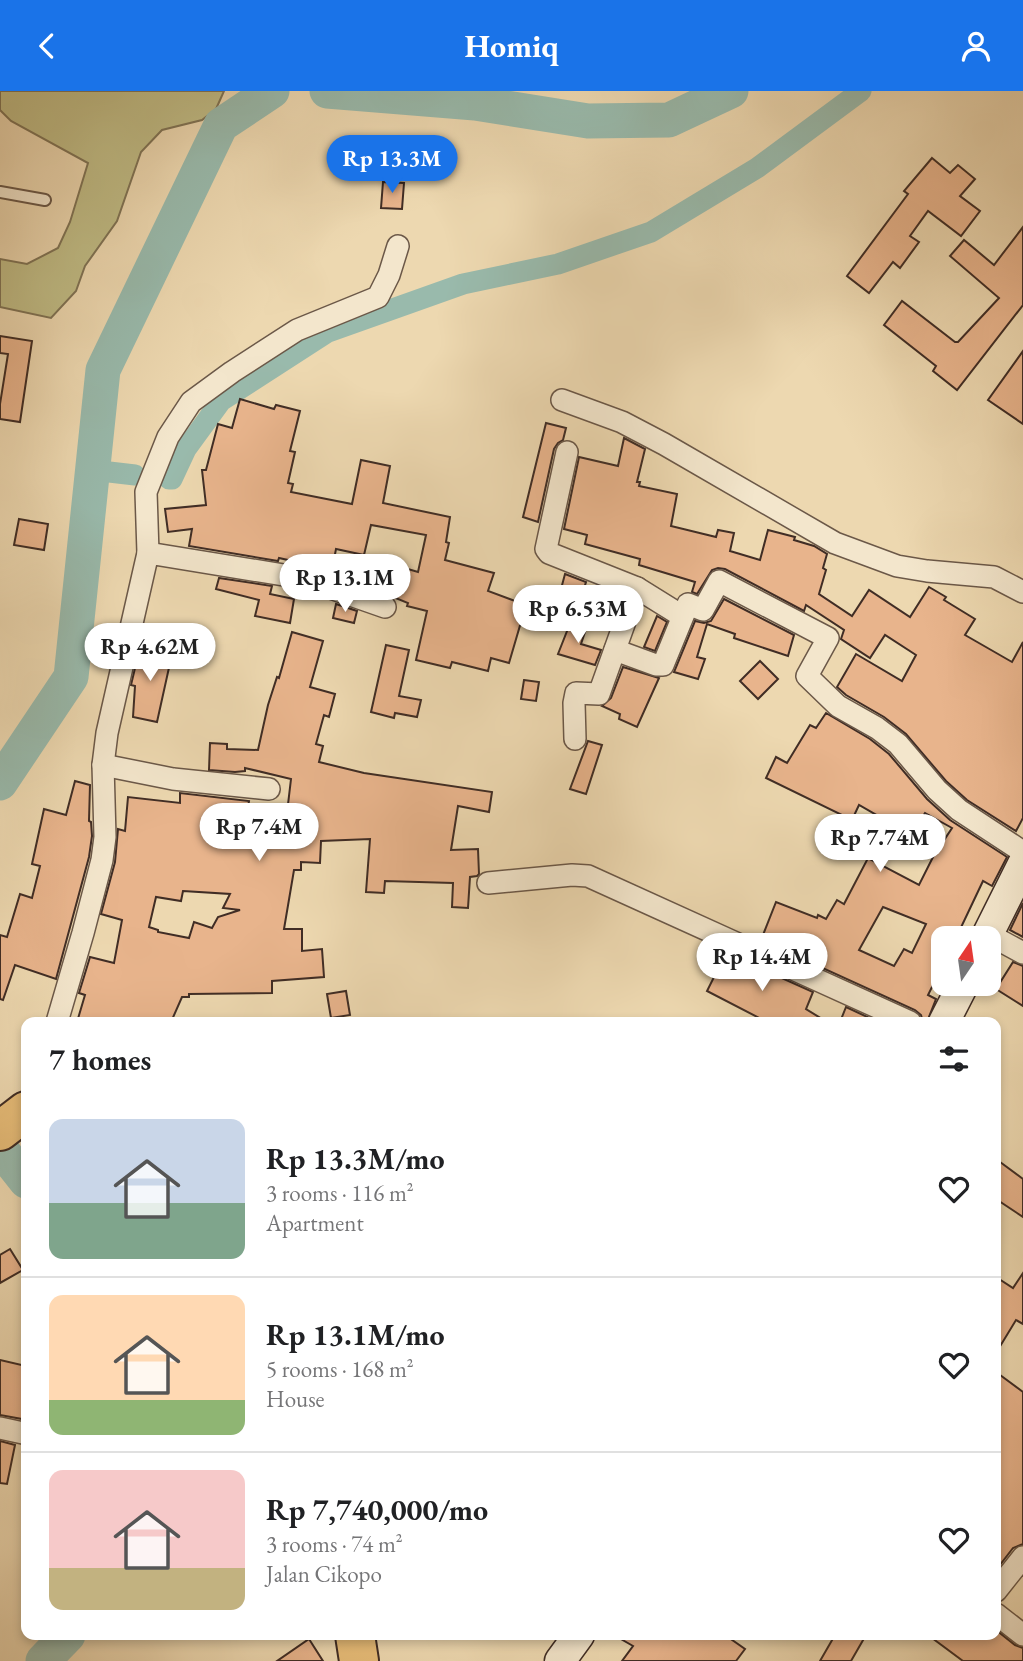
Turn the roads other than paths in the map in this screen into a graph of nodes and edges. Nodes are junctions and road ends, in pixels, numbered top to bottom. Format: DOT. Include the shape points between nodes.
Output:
graph roads {
  1 [pos="0,192"];
  2 [pos="45,200"];
  3 [pos="398,246"];
  4 [pos="562,400"];
  5 [pos="567,452"];
  6 [pos="148,553"];
  7 [pos="637,588"];
  8 [pos="1023,592"];
  9 [pos="385,607"];
  10 [pos="682,616"];
  11 [pos="615,650"];
  12 [pos="575,739"];
  13 [pos="103,765"];
  14 [pos="269,789"];
  15 [pos="1023,852"];
  16 [pos="1023,863"];
  17 [pos="488,883"];
  18 [pos="992,926"];
  19 [pos="1001,943"];
  20 [pos="1023,953"];
  21 [pos="957,996"];
  22 [pos="58,1017"];
  23 [pos="899,1017"];
  24 [pos="947,1017"];
  25 [pos="21,1115"];
  26 [pos="0,1132"];
  27 [pos="0,1428"];
  28 [pos="21,1433"];
  29 [pos="1023,1557"];
  30 [pos="1001,1585"];
  31 [pos="1001,1618"];
  32 [pos="1023,1635"];
  33 [pos="356,1640"];
  34 [pos="575,1640"];
  35 [pos="359,1661"];
  36 [pos="560,1661"];
  1 -- 2 [label="lane"];
  3 -- 6 [label="street" via="378,297 297,330 191,402 168,437 146,492"];
  4 -- 8 [label="street" via="622,422 664,444 835,543 897,566 993,577"];
  5 -- 7 [label="street" via="546,549"];
  6 -- 9 [label="street" via="302,578"];
  6 -- 13 [label="street"];
  7 -- 10 [label="street"];
  7 -- 11 [label="street"];
  10 -- 11 [label="street" via="663,665"];
  10 -- 15 [label="street" via="688,604 703,610 719,580 828,638 807,676 838,706 898,744 959,810"];
  11 -- 12 [label="street" via="599,694 576,693"];
  13 -- 14 [label="street" via="173,779"];
  13 -- 22 [label="street" via="102,860"];
  16 -- 18 [label="street"];
  17 -- 23 [label="street" via="572,875 596,878"];
  19 -- 20 [label="street"];
  21 -- 24 [label="street"];
  25 -- 26 [label="highway"];
  27 -- 28 [label="street"];
  29 -- 30 [label="street"];
  31 -- 32 [label="street"];
  33 -- 35 [label="highway"];
  34 -- 36 [label="street"];
}
